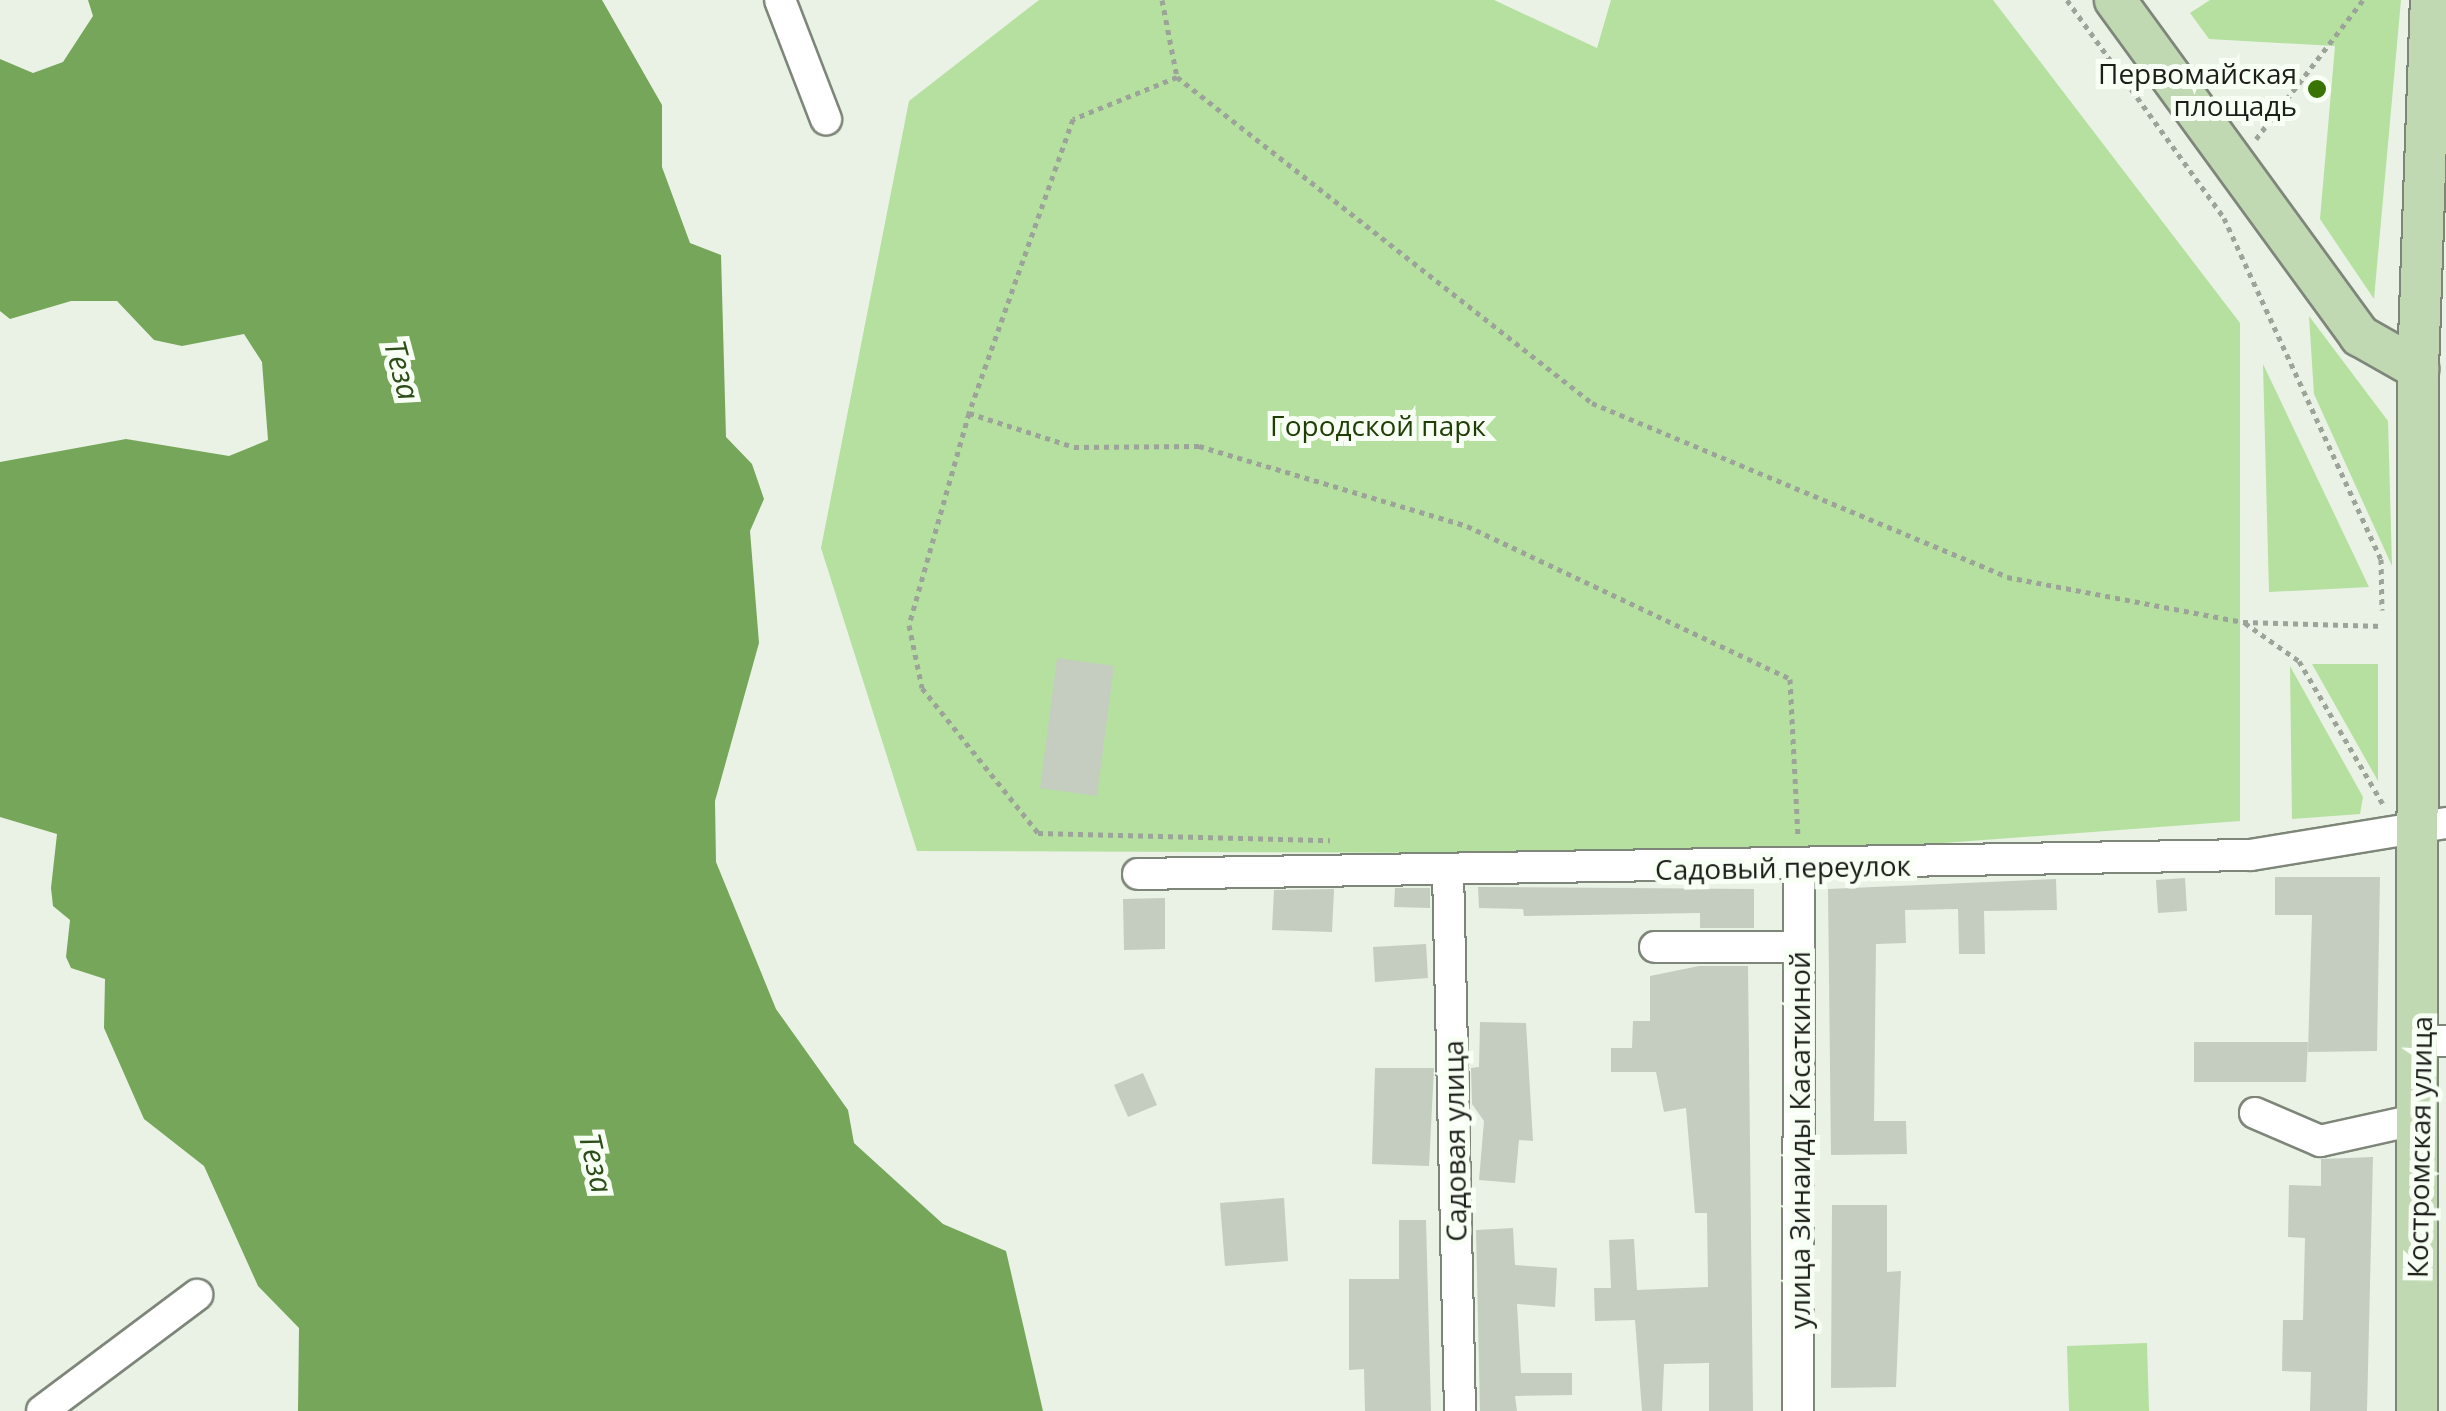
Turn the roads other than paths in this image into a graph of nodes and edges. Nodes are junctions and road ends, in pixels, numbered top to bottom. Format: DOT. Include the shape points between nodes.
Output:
graph roads {
  1 [pos="780,0"];
  2 [pos="2116,0"];
  3 [pos="2431,0"];
  4 [pos="826,118"];
  5 [pos="2418,369"];
  6 [pos="2435,823"];
  7 [pos="1800,868"];
  8 [pos="1448,870"];
  9 [pos="1138,874"];
  10 [pos="1655,947"];
  11 [pos="1799,947"];
  12 [pos="2433,1041"];
  13 [pos="2255,1113"];
  14 [pos="2419,1118"];
  15 [pos="197,1295"];
  16 [pos="2431,1352"];
  17 [pos="42,1411"];
  18 [pos="1460,1411"];
  19 [pos="1798,1411"];
  20 [pos="2416,1411"];
  1 -- 4 [label="street"];
  2 -- 5 [label="main road" via="2220,178 2360,336"];
  3 -- 5 [label="main road"];
  5 -- 6 [label="main road"];
  6 -- 7 [label="street, Садовый переулок" via="2251,855"];
  6 -- 12 [label="main road, Костромская улица"];
  7 -- 8 [label="street, Садовый переулок"];
  7 -- 11 [label="street, улица Зинаиды Касаткиной"];
  8 -- 9 [label="street, Садовый переулок"];
  8 -- 18 [label="street, Садовая улица"];
  10 -- 11 [label="street"];
  11 -- 19 [label="street, улица Зинаиды Касаткиной"];
  12 -- 14 [label="main road, Костромская улица"];
  13 -- 14 [label="street" via="2320,1140"];
  14 -- 16 [label="main road, Костромская улица"];
  15 -- 17 [label="street"];
  16 -- 20 [label="main road, Костромская улица"];
}
